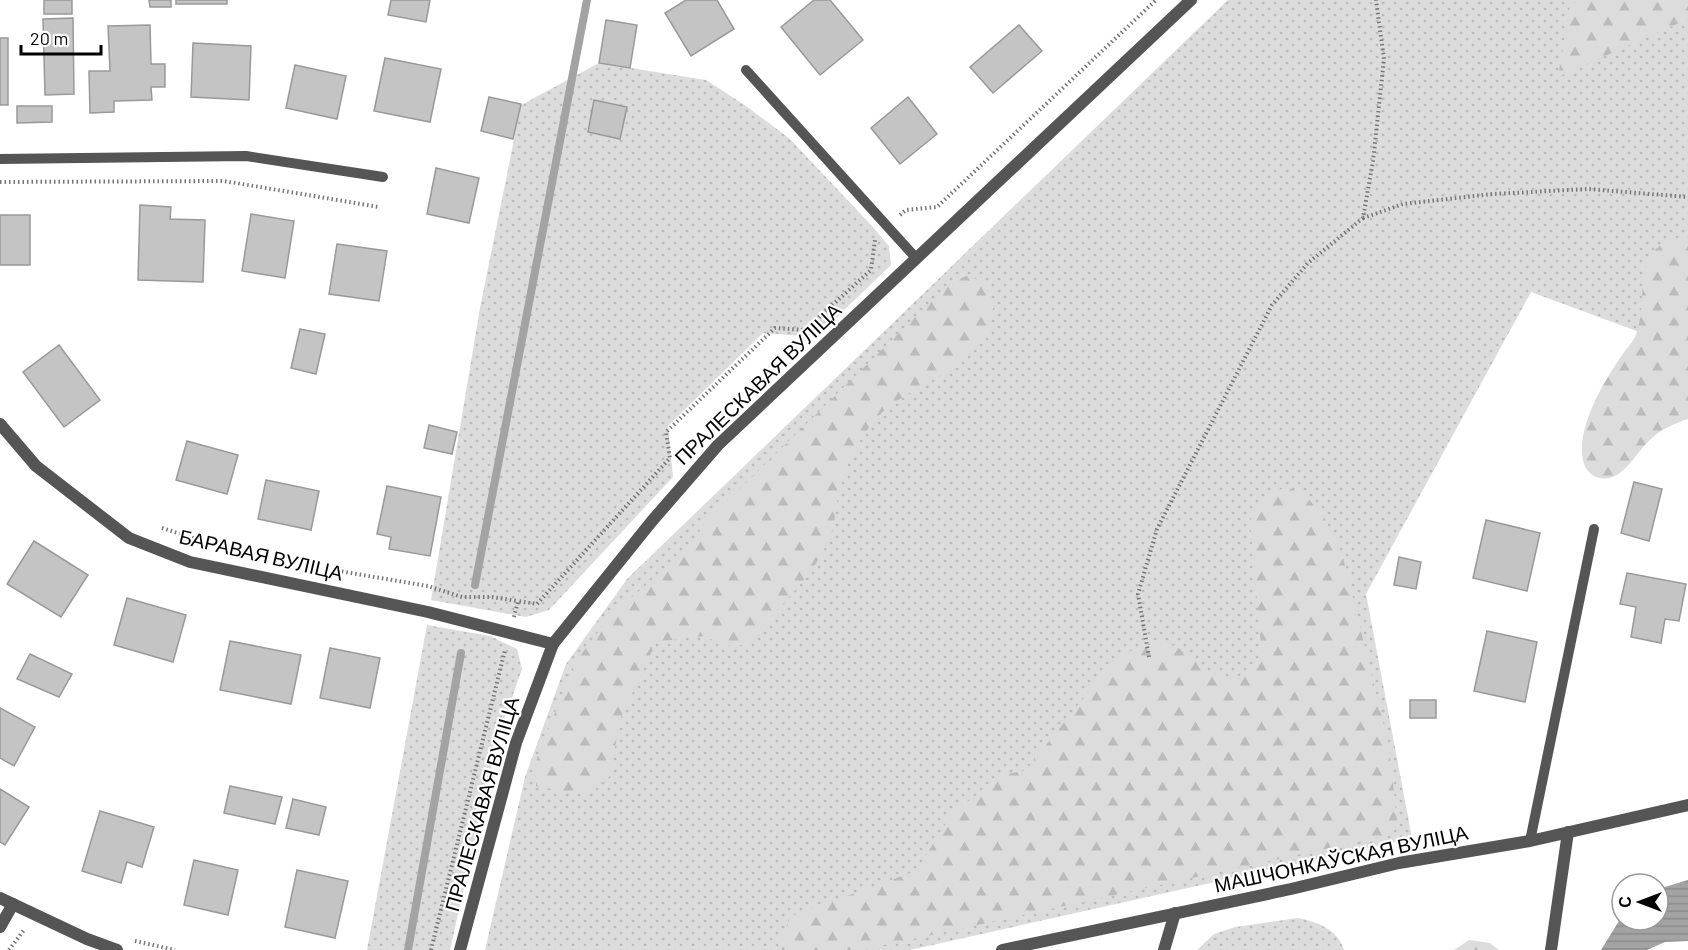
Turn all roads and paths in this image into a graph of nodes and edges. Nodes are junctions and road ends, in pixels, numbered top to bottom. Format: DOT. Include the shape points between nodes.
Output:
graph roads {
  1 [pos="1191,0"];
  2 [pos="1376,0"];
  3 [pos="746,70"];
  4 [pos="0,159"];
  5 [pos="383,177"];
  6 [pos="0,182"];
  7 [pos="1688,197"];
  8 [pos="379,207"];
  9 [pos="1363,218"];
  10 [pos="916,258"];
  11 [pos="0,424"];
  12 [pos="153,525"];
  13 [pos="1594,529"];
  14 [pos="219,547"];
  15 [pos="323,568"];
  16 [pos="518,601"];
  17 [pos="553,644"];
  18 [pos="1149,657"];
  19 [pos="1688,805"];
  20 [pos="1568,832"];
  21 [pos="1530,841"];
  22 [pos="0,898"];
  23 [pos="13,904"];
  24 [pos="1175,913"];
  25 [pos="0,927"];
  26 [pos="117,950"];
  27 [pos="460,950"];
  28 [pos="1002,950"];
  29 [pos="1164,950"];
  30 [pos="1551,950"];
  1 -- 10 [label="street, ПРАЛЕСКАВАЯ ВУЛІЦА"];
  2 -- 9 [label="path" via="1384,59"];
  3 -- 10 [label="lane"];
  4 -- 5 [label="lane" via="246,156"];
  6 -- 8 [label="path" via="224,181"];
  7 -- 9 [label="path" via="1587,189 1493,194 1403,204"];
  9 -- 18 [label="path" via="1308,262 1272,305 1157,529 1138,594"];
  10 -- 17 [label="street, ПРАЛЕСКАВАЯ ВУЛІЦА" via="718,445"];
  11 -- 17 [label="street, БАРАВАЯ ВУЛІЦА" via="36,466 129,538 190,562 428,612"];
  12 -- 14 [label="path"];
  13 -- 21 [label="lane"];
  15 -- 16 [label="path" via="428,586 462,597"];
  17 -- 27 [label="street, ПРАЛЕСКАВАЯ ВУЛІЦА" via="516,743"];
  19 -- 20 [label="street, МАШЧОНКАЎСКАЯ ВУЛІЦА"];
  20 -- 21 [label="street, МАШЧОНКАЎСКАЯ ВУЛІЦА"];
  20 -- 30 [label="street"];
  21 -- 24 [label="street, МАШЧОНКАЎСКАЯ ВУЛІЦА" via="1399,863"];
  22 -- 23 [label="street"];
  23 -- 25 [label="street"];
  23 -- 26 [label="street"];
  24 -- 28 [label="street, МАШЧОНКАЎСКАЯ ВУЛІЦА"];
  24 -- 29 [label="street"];
}
